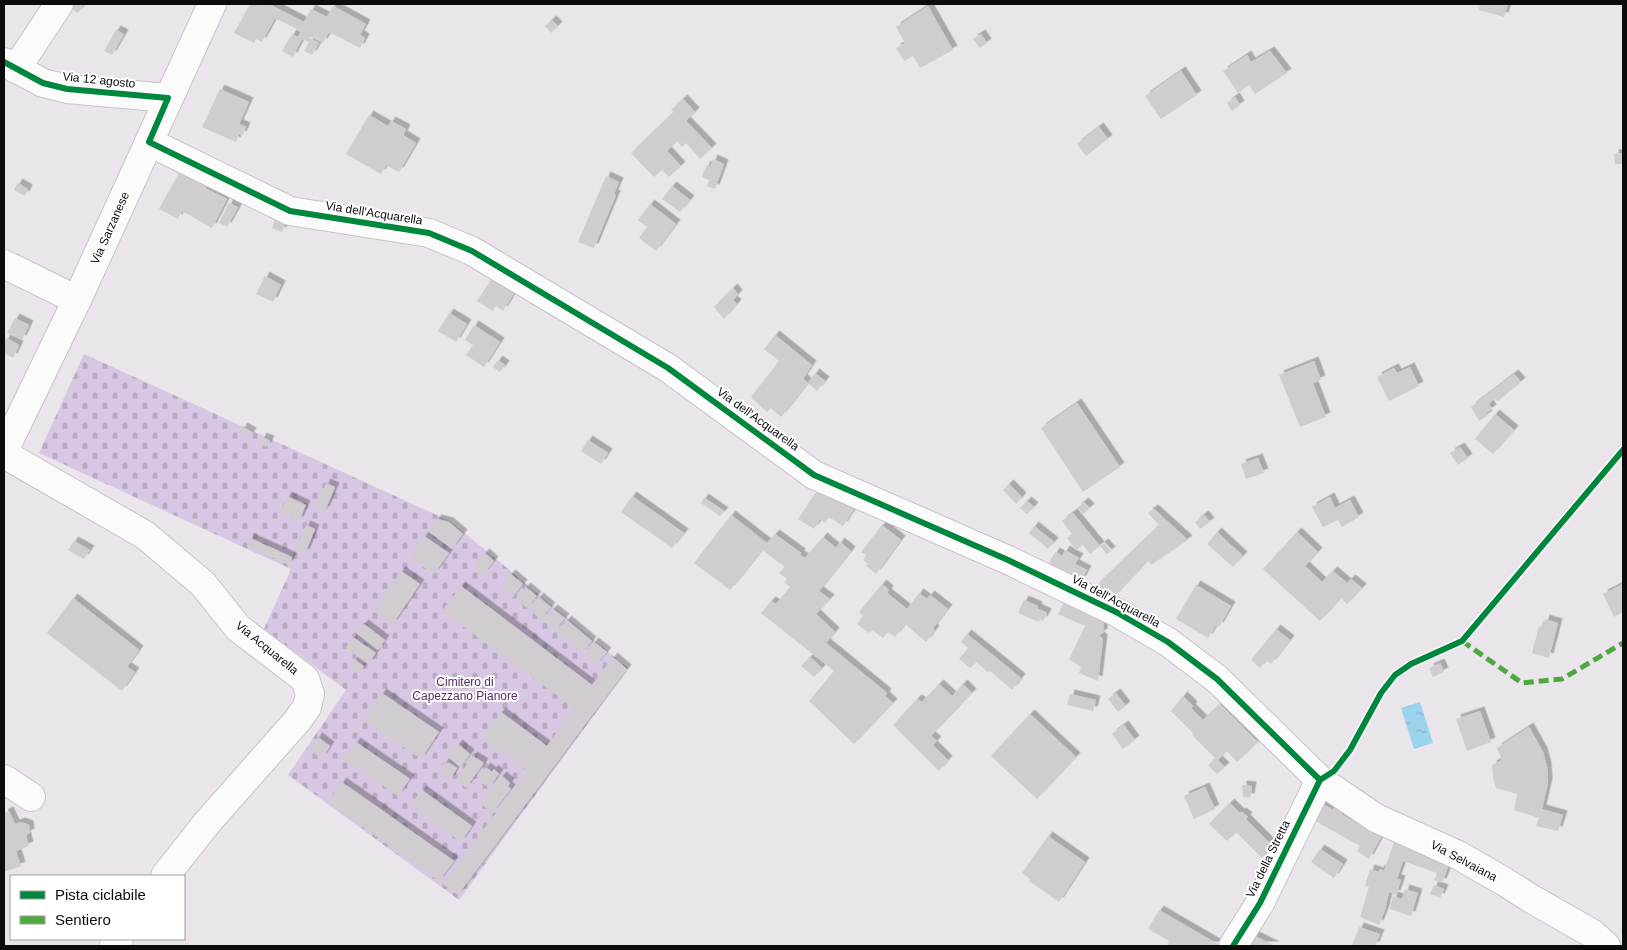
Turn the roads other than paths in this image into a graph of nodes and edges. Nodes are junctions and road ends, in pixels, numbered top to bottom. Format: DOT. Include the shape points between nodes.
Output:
graph roads {
  1 [pos="59,4"];
  2 [pos="212,4"];
  3 [pos="10,65"];
  4 [pos="168,98"];
  5 [pos="149,142"];
  6 [pos="4,264"];
  7 [pos="77,300"];
  8 [pos="4,453"];
  9 [pos="4,779"];
  10 [pos="1320,780"];
  11 [pos="30,797"];
  12 [pos="166,875"];
  13 [pos="1233,946"];
  14 [pos="1606,946"];
  1 -- 3 [label="street"];
  2 -- 4 [label="street, Via Sarzanese"];
  3 -- 4 [label="street, Via 12 agosto" via="43,83 67,89"];
  4 -- 5 [label="street, Via Sarzanese"];
  5 -- 7 [label="street, Via Sarzanese"];
  5 -- 10 [label="street, Via dell'Acquarella" via="290,211 429,233 472,251 668,368 814,475 1017,564 1116,612 1168,642 1217,678"];
  6 -- 7 [label="street"];
  7 -- 8 [label="street, Via Sarzanese"];
  8 -- 12 [label="street, Via Acquarella" via="145,535 203,584 238,628 305,679 310,694 307,708"];
  9 -- 11 [label="street"];
  10 -- 13 [label="street, Via della Stretta" via="1260,903"];
  10 -- 14 [label="street, Via Selvaiana" via="1376,818 1458,855 1593,934"];
}
